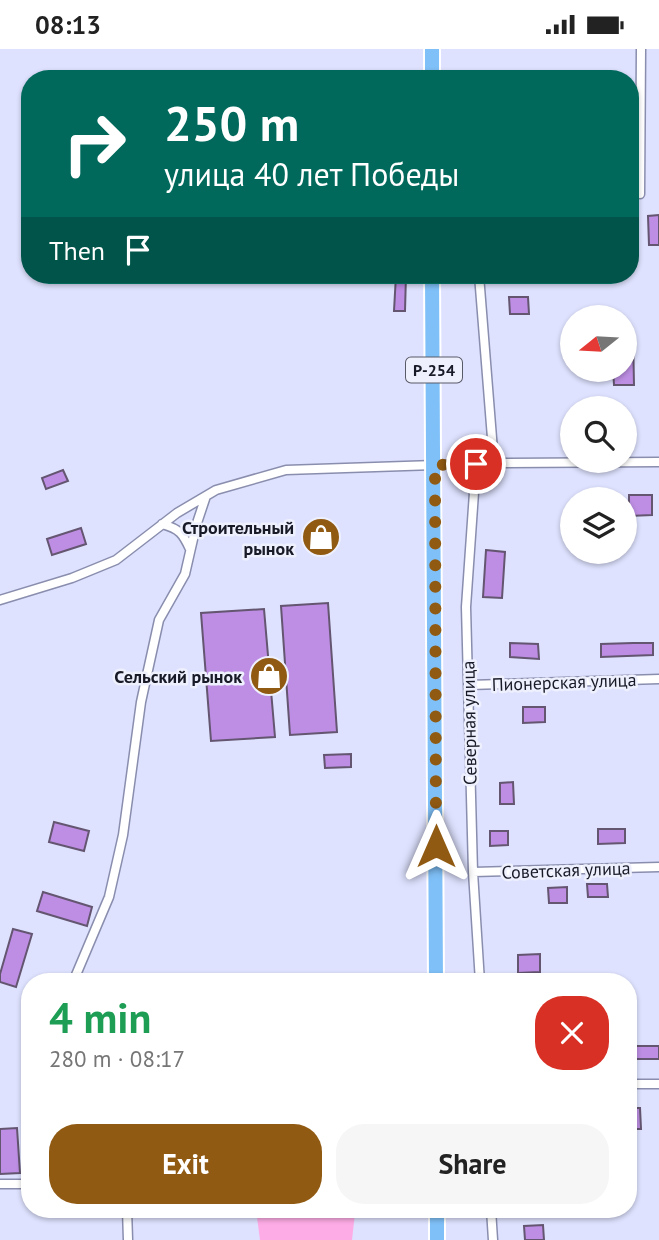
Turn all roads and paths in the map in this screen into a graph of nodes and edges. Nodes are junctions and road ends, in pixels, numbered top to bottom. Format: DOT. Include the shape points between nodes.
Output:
graph roads {
  1 [pos="432,49"];
  2 [pos="641,49"];
  3 [pos="432,70"];
  4 [pos="640,194"];
  5 [pos="432,284"];
  6 [pos="480,284"];
  7 [pos="659,461"];
  8 [pos="494,463"];
  9 [pos="476,464"];
  10 [pos="435,465"];
  11 [pos="206,496"];
  12 [pos="162,524"];
  13 [pos="191,549"];
  14 [pos="0,600"];
  15 [pos="659,679"];
  16 [pos="468,685"];
  17 [pos="659,867"];
  18 [pos="472,872"];
  19 [pos="77,973"];
  20 [pos="436,973"];
  21 [pos="479,973"];
  22 [pos="637,1084"];
  23 [pos="659,1084"];
  24 [pos="0,1184"];
  25 [pos="21,1184"];
  26 [pos="127,1218"];
  27 [pos="437,1218"];
  28 [pos="492,1218"];
  29 [pos="128,1240"];
  30 [pos="438,1240"];
  31 [pos="493,1240"];
  1 -- 3 [label="main road"];
  2 -- 4 [label="street"];
  5 -- 10 [label="main road, Р-254"];
  6 -- 8 [label="street"];
  7 -- 8 [label="street"];
  8 -- 9 [label="street"];
  9 -- 10 [label="street"];
  9 -- 16 [label="street, Северная улица" via="466,607"];
  10 -- 11 [label="street" via="286,470"];
  10 -- 20 [label="main road, Р-254"];
  11 -- 12 [label="street"];
  11 -- 13 [label="street"];
  12 -- 13 [label="street" via="183,534"];
  12 -- 14 [label="street" via="116,559"];
  13 -- 19 [label="street" via="185,574 159,620 109,897"];
  15 -- 16 [label="street, Пионерская улица"];
  16 -- 18 [label="street, Северная улица"];
  17 -- 18 [label="street, Советская улица"];
  18 -- 21 [label="street, Северная улица"];
  22 -- 23 [label="street"];
  24 -- 25 [label="street"];
  26 -- 29 [label="street"];
  27 -- 30 [label="main road"];
  28 -- 31 [label="street"];
}
